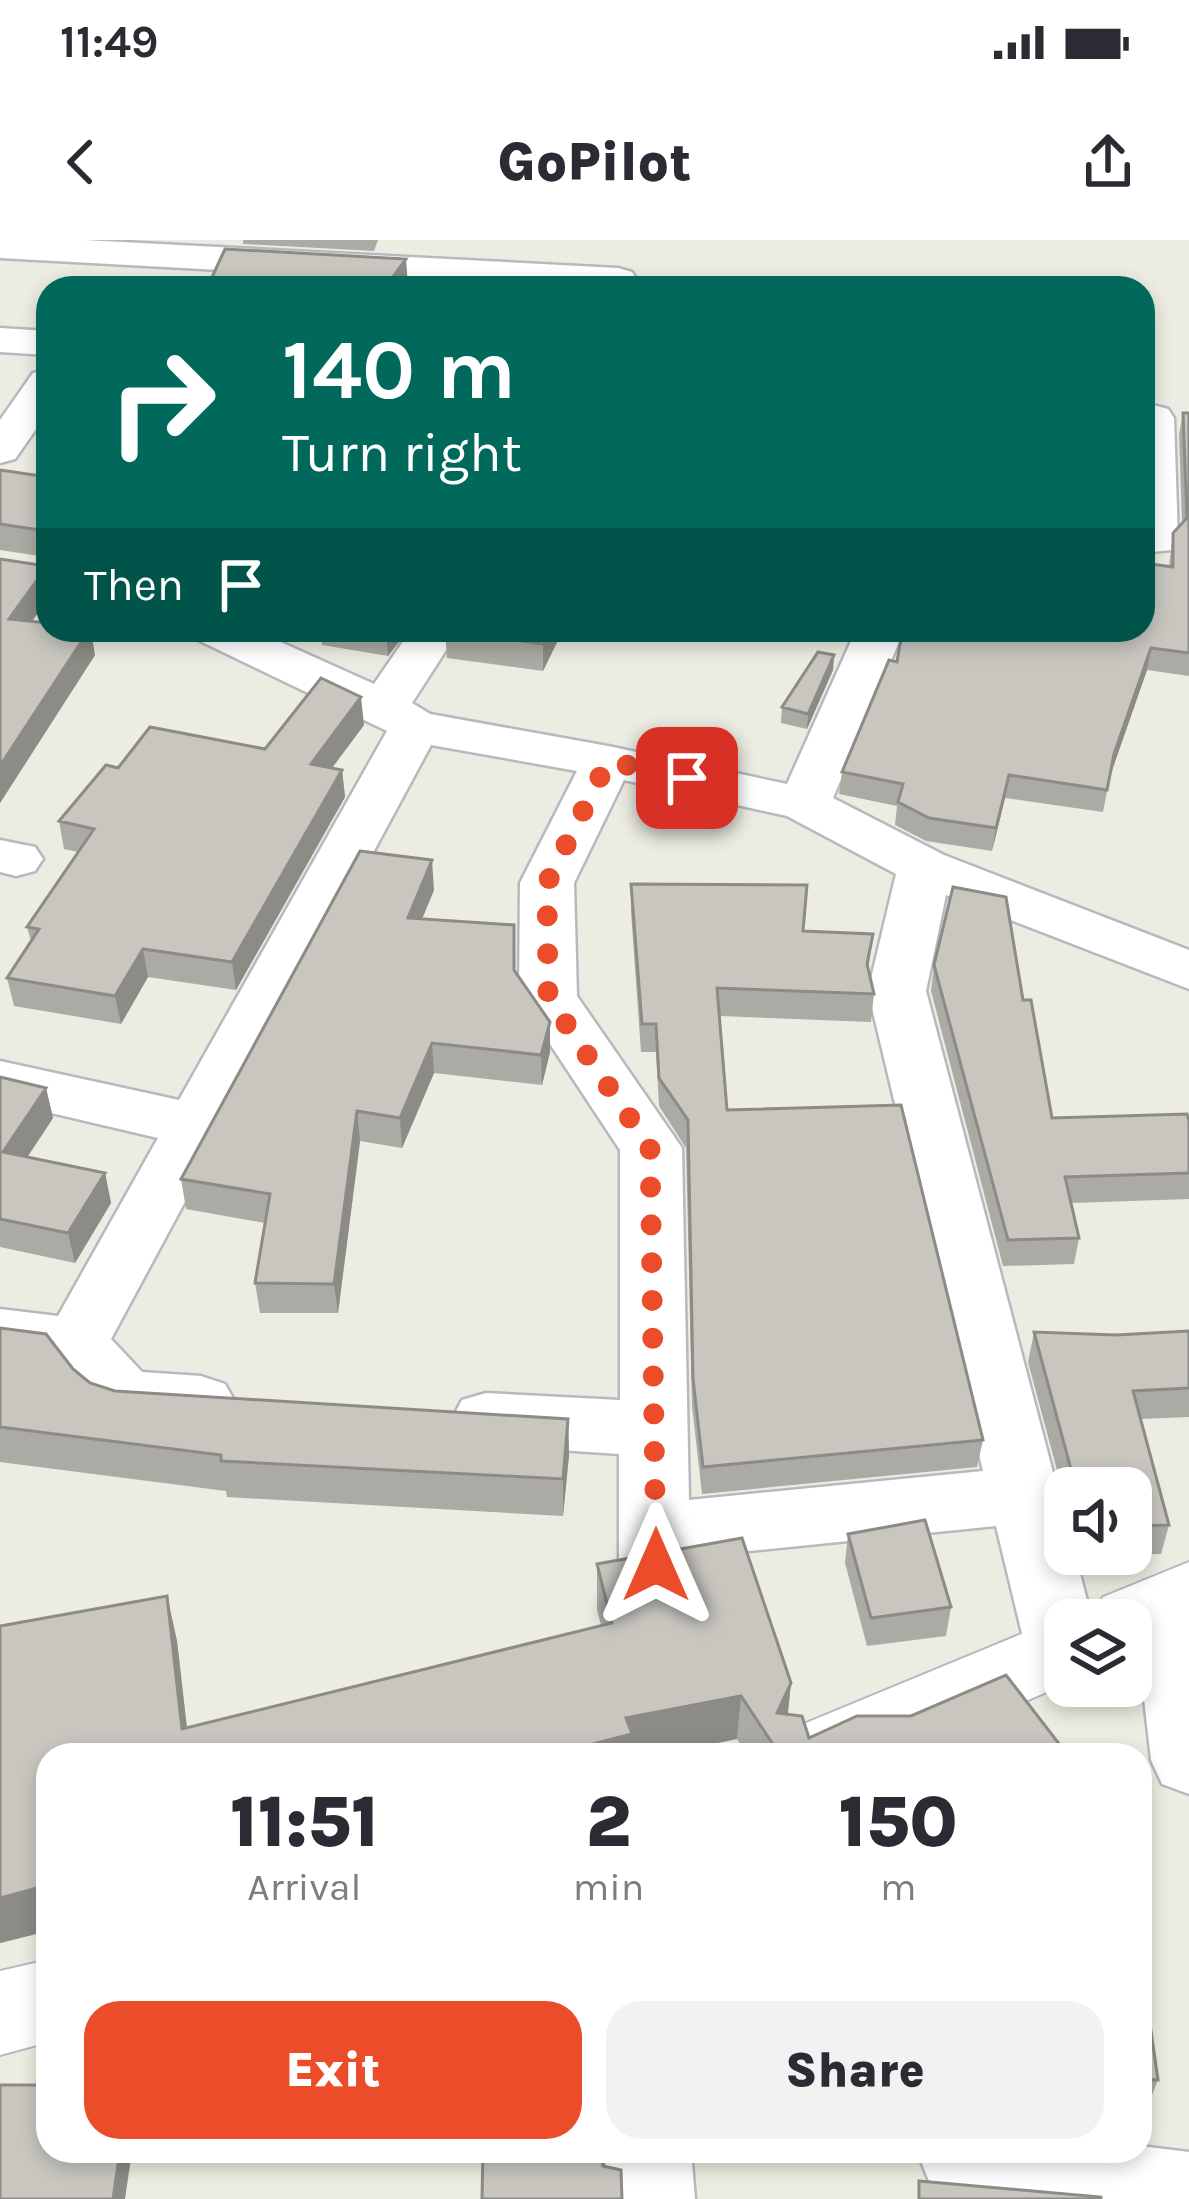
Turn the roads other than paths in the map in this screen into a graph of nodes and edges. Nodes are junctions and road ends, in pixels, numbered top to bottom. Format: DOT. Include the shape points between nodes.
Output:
graph roads {
  1 [pos="0,247"];
  2 [pos="87,251"];
  3 [pos="457,266"];
  4 [pos="195,273"];
  5 [pos="70,276"];
  6 [pos="572,276"];
  7 [pos="36,398"];
  8 [pos="1155,445"];
  9 [pos="1,446"];
  10 [pos="36,450"];
  11 [pos="1162,540"];
  12 [pos="240,642"];
  13 [pos="430,642"];
  14 [pos="875,642"];
  15 [pos="399,717"];
  16 [pos="608,761"];
  17 [pos="804,804"];
  18 [pos="925,867"];
  19 [pos="1189,971"];
  20 [pos="0,1081"];
  21 [pos="194,1124"];
  22 [pos="0,1334"];
  23 [pos="76,1343"];
  24 [pos="262,1406"];
  25 [pos="423,1415"];
  26 [pos="654,1429"];
  27 [pos="1024,1495"];
  28 [pos="1104,1599"];
  29 [pos="1044,1657"];
  30 [pos="1152,1683"];
  31 [pos="845,1743"];
  32 [pos="1189,1760"];
  33 [pos="36,2004"];
  34 [pos="0,2013"];
  35 [pos="649,2163"];
  36 [pos="981,2163"];
  37 [pos="1189,2196"];
  38 [pos="650,2199"];
  1 -- 2 [label="street"];
  2 -- 4 [label="street"];
  2 -- 5 [label="street"];
  3 -- 4 [label="street"];
  3 -- 6 [label="street"];
  7 -- 9 [label="street"];
  8 -- 11 [label="street"];
  9 -- 10 [label="street"];
  12 -- 15 [label="street"];
  13 -- 15 [label="street"];
  14 -- 17 [label="street"];
  15 -- 16 [label="street"];
  15 -- 21 [label="street"];
  16 -- 17 [label="street"];
  16 -- 26 [label="street" via="547,883 548,997 650,1148"];
  17 -- 18 [label="street"];
  18 -- 19 [label="street"];
  18 -- 27 [label="street" via="897,991"];
  20 -- 21 [label="street"];
  21 -- 23 [label="street"];
  22 -- 23 [label="street"];
  23 -- 24 [label="street" via="124,1397"];
  25 -- 26 [label="street"];
  26 -- 27 [label="street" via="656,1549"];
  27 -- 28 [label="street"];
  29 -- 31 [label="street"];
  30 -- 32 [label="street"];
  33 -- 34 [label="street"];
  35 -- 38 [label="street"];
  36 -- 37 [label="street"];
}
